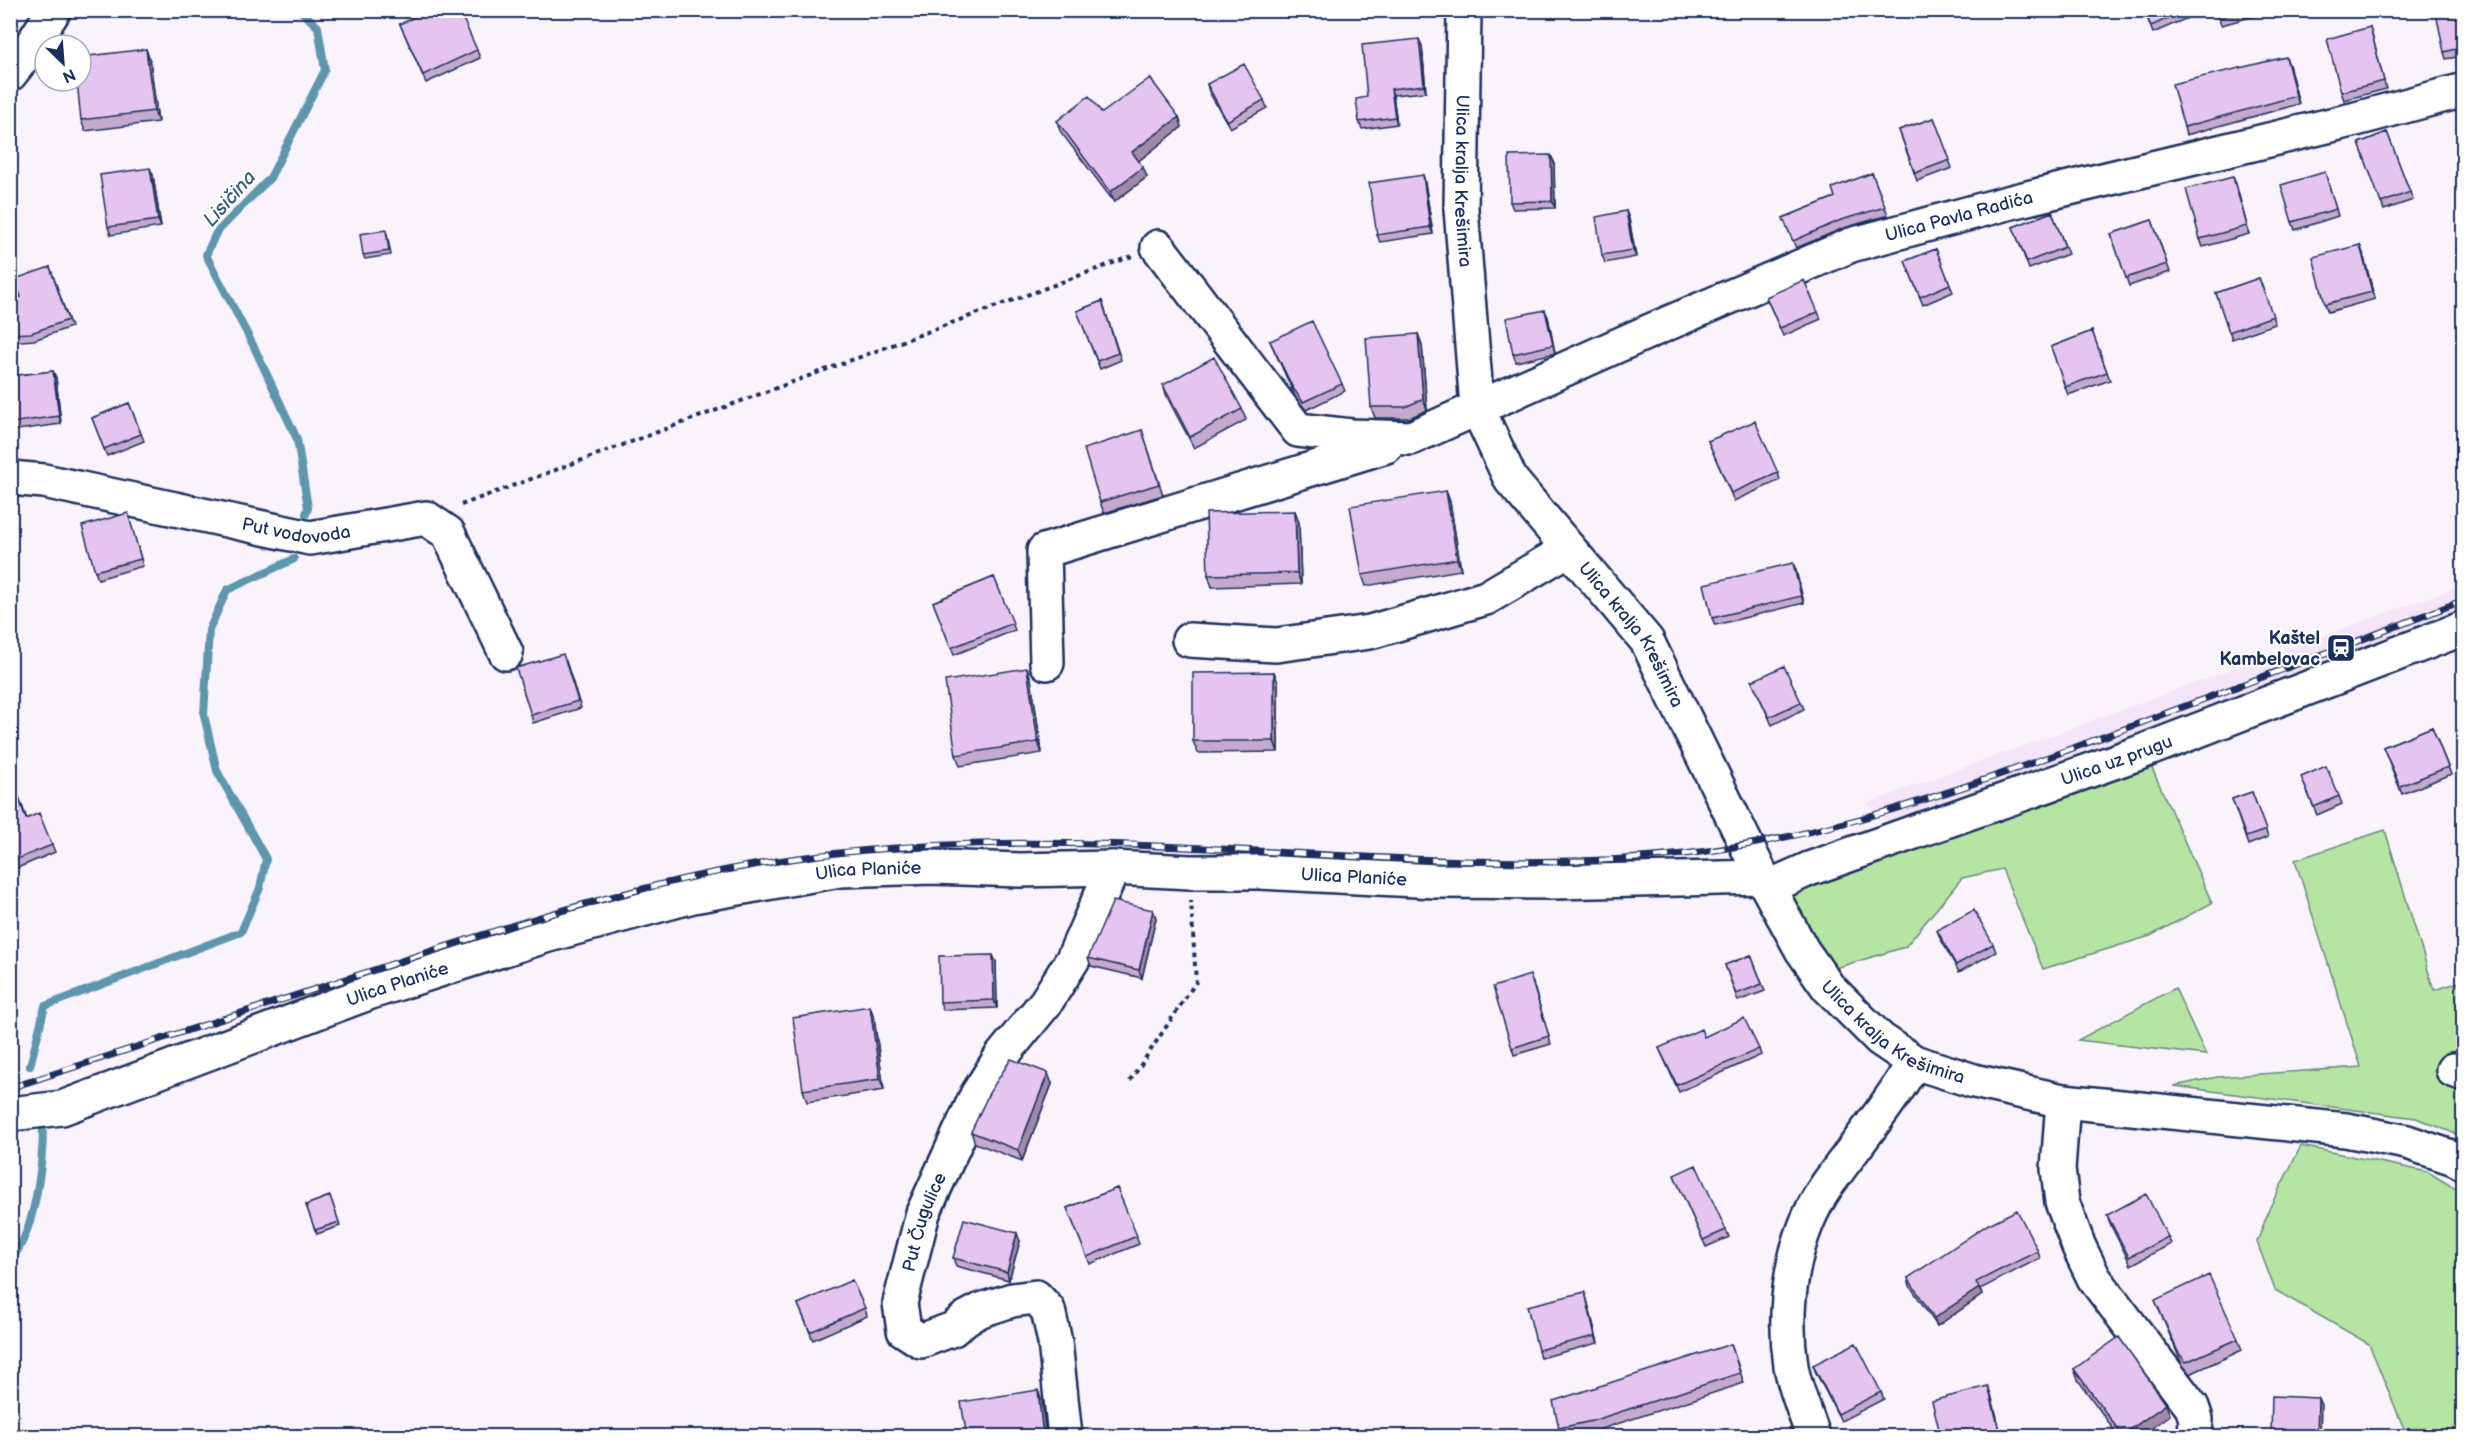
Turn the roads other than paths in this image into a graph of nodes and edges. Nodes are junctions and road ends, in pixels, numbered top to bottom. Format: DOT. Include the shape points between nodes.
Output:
graph roads {
  1 [pos="54,10"];
  2 [pos="1464,10"];
  3 [pos="10,74"];
  4 [pos="2463,90"];
  5 [pos="1158,247"];
  6 [pos="1477,407"];
  7 [pos="1411,438"];
  8 [pos="10,478"];
  9 [pos="1569,549"];
  10 [pos="2463,628"];
  11 [pos="1189,640"];
  12 [pos="506,653"];
  13 [pos="1047,663"];
  14 [pos="1113,868"];
  15 [pos="1765,882"];
  16 [pos="1914,1062"];
  17 [pos="2063,1101"];
  18 [pos="36,1111"];
  19 [pos="2463,1163"];
  20 [pos="1065,1437"];
  21 [pos="1812,1437"];
  22 [pos="2195,1437"];
  1 -- 3 [label="street"];
  2 -- 6 [label="street, Ulica kralja Krešimira" via="1461,209"];
  4 -- 6 [label="street, Ulica Pavla Radića" via="1851,245"];
  5 -- 7 [label="street" via="1298,430"];
  6 -- 7 [label="street, Ulica Pavla Radića"];
  6 -- 9 [label="street, Ulica kralja Krešimira" via="1511,480"];
  7 -- 13 [label="street, Ulica Pavla Radića" via="1044,550"];
  8 -- 12 [label="street, Put vodovoda" via="44,481 310,538 426,518 448,532"];
  9 -- 11 [label="street" via="1486,598 1370,632 1276,645"];
  9 -- 15 [label="street, Ulica kralja Krešimira" via="1647,641"];
  10 -- 15 [label="street, Ulica uz prugu" via="2136,754"];
  14 -- 15 [label="street, Ulica Planiće" via="1436,881"];
  14 -- 18 [label="street, Ulica Planiće" via="840,870 693,896 545,936 370,992"];
  14 -- 20 [label="street, Put Čugulice" via="1073,960 977,1095 923,1213 900,1303 904,1330 921,1341 953,1329 981,1310 1012,1299 1036,1297 1048,1310 1055,1342"];
  15 -- 16 [label="street, Ulica kralja Krešimira" via="1802,950 1828,987 1880,1039"];
  16 -- 17 [label="street, Ulica kralja Krešimira" via="1974,1081"];
  16 -- 21 [label="street" via="1896,1093 1825,1188 1805,1228 1793,1266 1787,1312 1791,1367"];
  17 -- 19 [label="street, Ulica kralja Krešimira" via="2346,1130 2407,1142"];
  17 -- 22 [label="street" via="2058,1169 2062,1202 2079,1247 2094,1278 2192,1407"];
}
